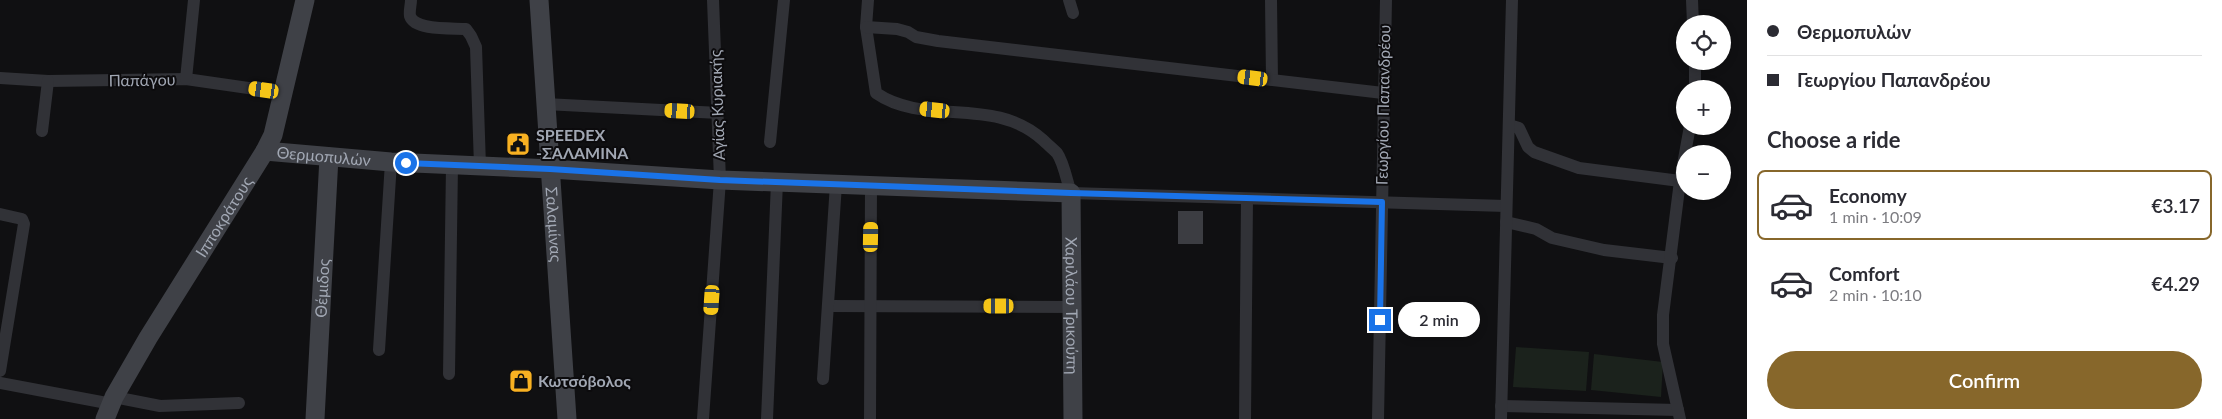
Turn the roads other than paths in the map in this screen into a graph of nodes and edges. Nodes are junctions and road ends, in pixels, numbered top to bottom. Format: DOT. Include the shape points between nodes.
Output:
graph roads {
  1 [pos="194,0"];
  2 [pos="305,0"];
  3 [pos="411,0"];
  4 [pos="539,0"];
  5 [pos="713,0"];
  6 [pos="784,0"];
  7 [pos="868,0"];
  8 [pos="1069,0"];
  9 [pos="1271,0"];
  10 [pos="1386,0"];
  11 [pos="1512,0"];
  12 [pos="1692,0"];
  13 [pos="1073,13"];
  14 [pos="1693,15"];
  15 [pos="866,27"];
  16 [pos="0,78"];
  17 [pos="186,79"];
  18 [pos="1272,80"];
  19 [pos="48,81"];
  20 [pos="283,93"];
  21 [pos="1383,93"];
  22 [pos="545,104"];
  23 [pos="719,113"];
  24 [pos="1509,125"];
  25 [pos="42,131"];
  26 [pos="770,142"];
  27 [pos="265,152"];
  28 [pos="329,157"];
  29 [pos="391,162"];
  30 [pos="452,165"];
  31 [pos="480,166"];
  32 [pos="550,169"];
  33 [pos="720,180"];
  34 [pos="1676,180"];
  35 [pos="778,182"];
  36 [pos="836,184"];
  37 [pos="871,185"];
  38 [pos="1071,193"];
  39 [pos="1247,199"];
  40 [pos="1678,200"];
  41 [pos="1382,202"];
  42 [pos="1506,206"];
  43 [pos="0,214"];
  44 [pos="1506,222"];
  45 [pos="1672,258"];
  46 [pos="828,306"];
  47 [pos="870,306"];
  48 [pos="1072,307"];
  49 [pos="379,350"];
  50 [pos="0,371"];
  51 [pos="449,374"];
  52 [pos="823,379"];
  53 [pos="0,383"];
  54 [pos="239,403"];
  55 [pos="1501,406"];
  56 [pos="110,407"];
  57 [pos="1679,415"];
  58 [pos="315,419"];
  59 [pos="567,419"];
  60 [pos="703,419"];
  61 [pos="767,419"];
  62 [pos="870,419"];
  63 [pos="1073,419"];
  64 [pos="1245,419"];
  65 [pos="1378,419"];
  66 [pos="1501,419"];
  1 -- 17 [label="street"];
  2 -- 20 [label="street, Ιπποκράτους"];
  3 -- 31 [label="street" via="410,15 414,23 422,27 466,29 472,36 476,48"];
  4 -- 22 [label="street, Σαλαμίνας"];
  5 -- 23 [label="street, Αγίας Κυριακής"];
  6 -- 26 [label="street"];
  7 -- 15 [label="street"];
  8 -- 13 [label="street"];
  9 -- 18 [label="street"];
  10 -- 21 [label="street, Γεωργίου Παπανδρέου"];
  11 -- 24 [label="street"];
  12 -- 14 [label="street"];
  15 -- 18 [label="street" via="897,28 916,37 938,41"];
  15 -- 38 [label="street" via="876,93 898,106 990,115 1031,130 1058,154"];
  16 -- 19 [label="street, Παπάγου"];
  17 -- 19 [label="street, Παπάγου"];
  17 -- 20 [label="street, Παπάγου"];
  18 -- 21 [label="street"];
  19 -- 25 [label="street"];
  20 -- 27 [label="street, Ιπποκράτους"];
  21 -- 41 [label="street, Γεωργίου Παπανδρέου"];
  22 -- 23 [label="street"];
  22 -- 32 [label="street, Σαλαμίνας"];
  23 -- 33 [label="street, Αγίας Κυριακής"];
  24 -- 34 [label="street" via="1519,128 1534,152 1579,168"];
  24 -- 42 [label="street"];
  27 -- 28 [label="street, Θερμοπυλών"];
  27 -- 56 [label="street, Ιπποκράτους" via="148,338"];
  28 -- 29 [label="street, Θερμοπυλών"];
  28 -- 58 [label="street, Θέμιδος"];
  29 -- 30 [label="street, Θερμοπυλών"];
  29 -- 49 [label="street"];
  30 -- 31 [label="street, Θερμοπυλών"];
  30 -- 51 [label="street"];
  31 -- 32 [label="street, Θερμοπυλών"];
  32 -- 33 [label="street, Θερμοπυλών"];
  32 -- 59 [label="street, Σαλαμίνας"];
  33 -- 35 [label="street, Θερμοπυλών"];
  33 -- 60 [label="street, Αγίας Κυριακής"];
  35 -- 36 [label="street, Θερμοπυλών"];
  35 -- 61 [label="street"];
  36 -- 37 [label="street, Θερμοπυλών"];
  36 -- 46 [label="street"];
  37 -- 38 [label="street, Θερμοπυλών"];
  37 -- 47 [label="street"];
  38 -- 39 [label="street"];
  38 -- 48 [label="street, Χαριλάου Τρικούπη"];
  39 -- 41 [label="street"];
  39 -- 64 [label="street"];
  40 -- 45 [label="street"];
  41 -- 42 [label="street"];
  41 -- 65 [label="street, Γεωργίου Παπανδρέου"];
  42 -- 44 [label="street"];
  43 -- 50 [label="street" via="18,216 24,224"];
  44 -- 45 [label="street" via="1536,229 1552,238 1604,250"];
  44 -- 55 [label="street"];
  45 -- 57 [label="street" via="1663,344"];
  46 -- 47 [label="street"];
  46 -- 52 [label="street"];
  47 -- 48 [label="street"];
  47 -- 62 [label="street"];
  48 -- 63 [label="street, Χαριλάου Τρικούπη"];
  53 -- 56 [label="street"];
  54 -- 56 [label="street"];
  55 -- 57 [label="street"];
  55 -- 66 [label="street"];
}
